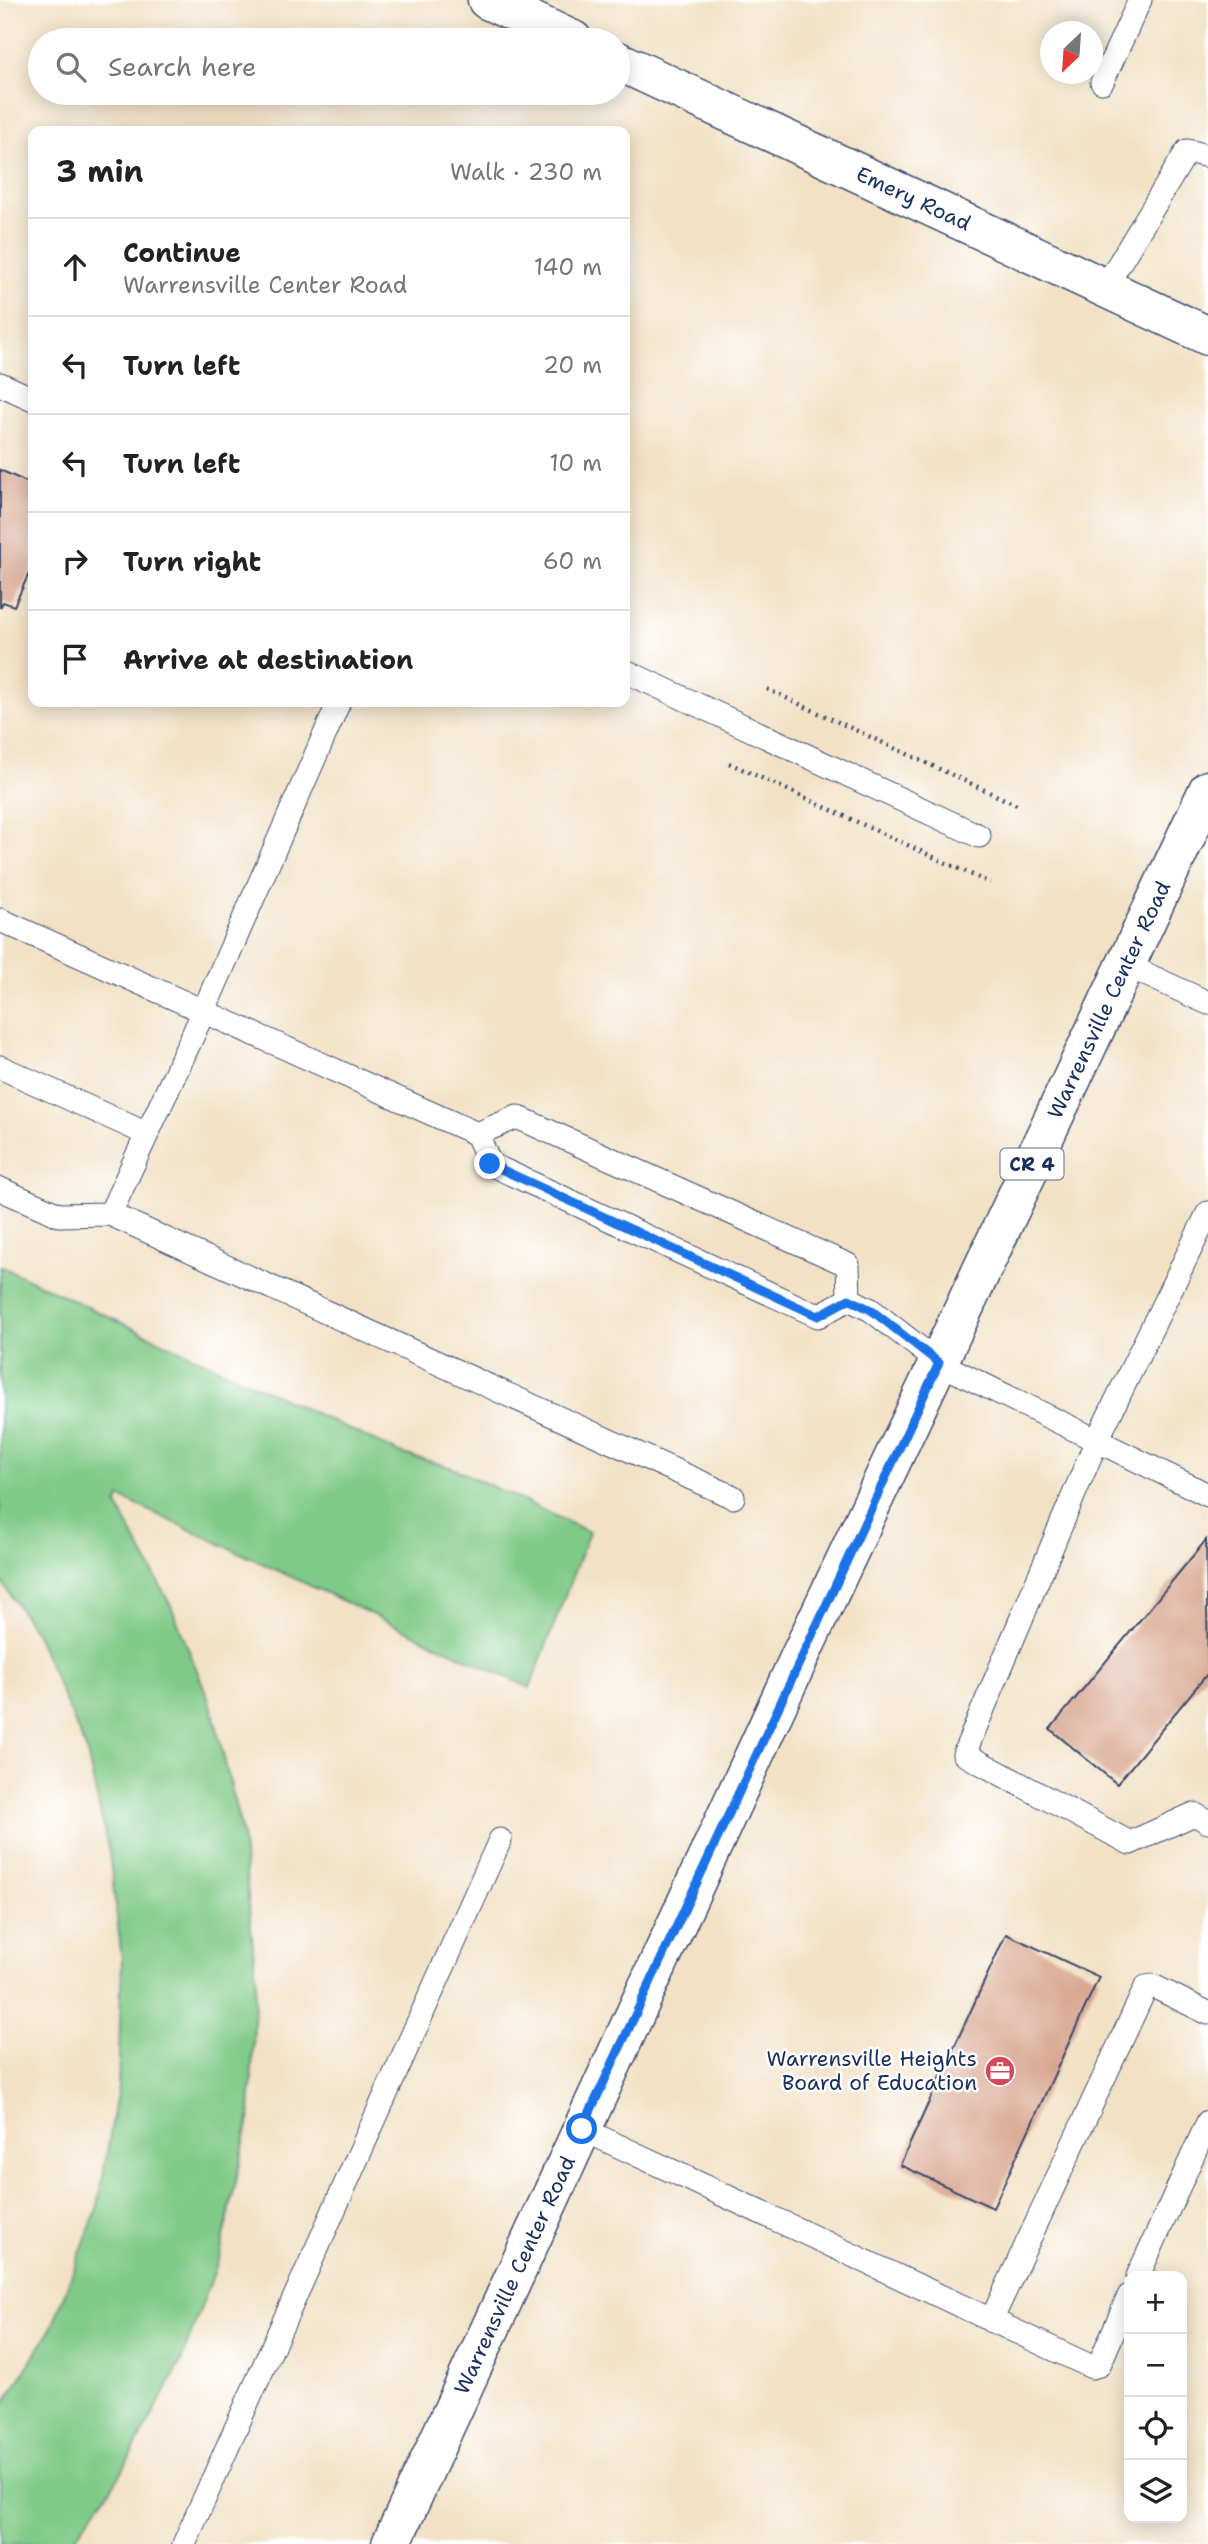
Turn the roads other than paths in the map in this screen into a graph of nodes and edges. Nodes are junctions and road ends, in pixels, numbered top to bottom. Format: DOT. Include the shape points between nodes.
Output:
graph roads {
  1 [pos="487,0"];
  2 [pos="1140,0"];
  3 [pos="547,28"];
  4 [pos="630,67"];
  5 [pos="1103,80"];
  6 [pos="1208,156"];
  7 [pos="1104,289"];
  8 [pos="1208,336"];
  9 [pos="0,384"];
  10 [pos="28,397"];
  11 [pos="630,673"];
  12 [pos="337,707"];
  13 [pos="1208,790"];
  14 [pos="979,836"];
  15 [pos="1198,836"];
  16 [pos="0,920"];
  17 [pos="1126,965"];
  18 [pos="1208,1003"];
  19 [pos="203,1011"];
  20 [pos="0,1067"];
  21 [pos="147,1134"];
  22 [pos="477,1134"];
  23 [pos="0,1189"];
  24 [pos="1208,1213"];
  25 [pos="110,1214"];
  26 [pos="849,1299"];
  27 [pos="939,1363"];
  28 [pos="1097,1440"];
  29 [pos="1208,1495"];
  30 [pos="733,1497"];
  31 [pos="1208,1822"];
  32 [pos="500,1840"];
  33 [pos="1208,2012"];
  34 [pos="1208,2122"];
  35 [pos="582,2129"];
  36 [pos="1140,2271"];
  37 [pos="1124,2307"];
  38 [pos="991,2321"];
  39 [pos="184,2544"];
  40 [pos="390,2544"];
  1 -- 3 [label="main road"];
  2 -- 5 [label="lane"];
  4 -- 7 [label="main road, Emery Road"];
  6 -- 7 [label="lane" via="1187,152"];
  7 -- 8 [label="main road, Emery Road"];
  9 -- 10 [label="lane"];
  11 -- 14 [label="lane"];
  12 -- 19 [label="lane"];
  13 -- 15 [label="main road, Warrensville Center Road / CR 4"];
  15 -- 17 [label="main road, Warrensville Center Road / CR 4"];
  16 -- 19 [label="lane"];
  17 -- 18 [label="lane"];
  17 -- 27 [label="main road, Warrensville Center Road / CR 4"];
  19 -- 21 [label="lane"];
  19 -- 22 [label="lane"];
  20 -- 21 [label="lane"];
  21 -- 25 [label="lane"];
  22 -- 26 [label="lane" via="490,1164 818,1316"];
  22 -- 26 [label="lane" via="517,1117 848,1265"];
  23 -- 25 [label="lane" via="59,1215"];
  24 -- 28 [label="lane"];
  25 -- 30 [label="lane"];
  26 -- 27 [label="lane" via="871,1310"];
  27 -- 28 [label="lane"];
  27 -- 35 [label="main road, Warrensville Center Road / CR 4"];
  28 -- 29 [label="lane"];
  28 -- 31 [label="lane" via="964,1754 1130,1843 1194,1814"];
  32 -- 39 [label="lane"];
  33 -- 38 [label="lane" via="1153,1986 1146,1987"];
  34 -- 36 [label="lane"];
  35 -- 38 [label="lane"];
  35 -- 40 [label="main road, Warrensville Center Road / CR 4"];
  37 -- 38 [label="lane" via="1098,2364 1092,2367"];
}
